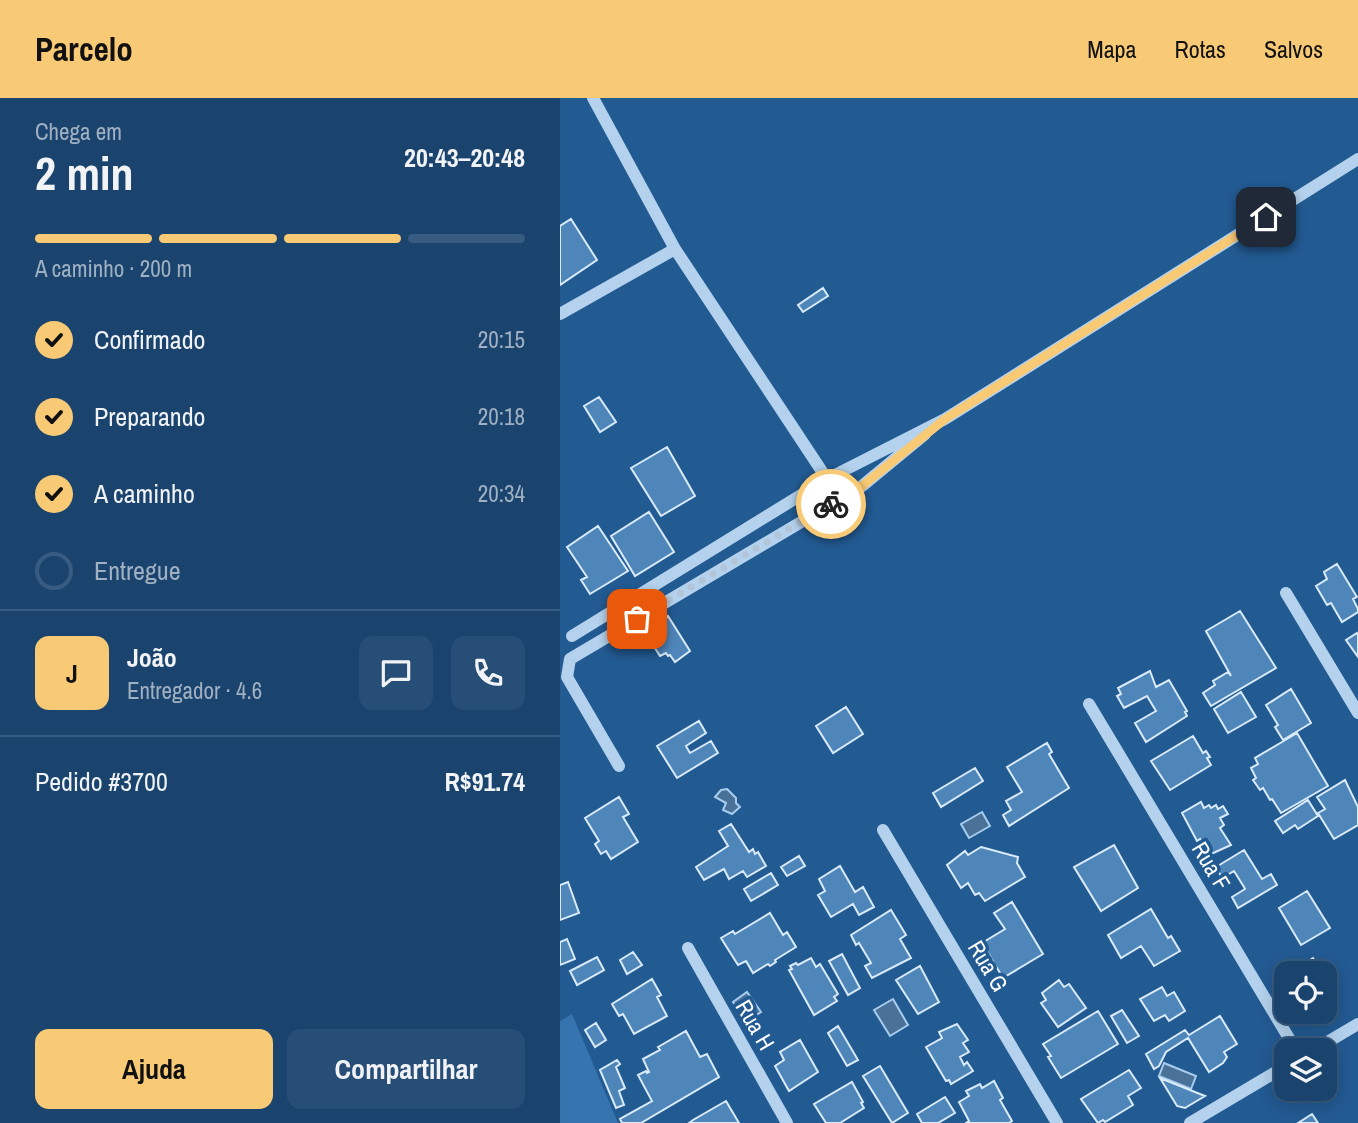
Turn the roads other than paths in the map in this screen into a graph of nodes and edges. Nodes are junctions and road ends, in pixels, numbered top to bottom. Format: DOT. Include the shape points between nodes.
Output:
graph roads {
  1 [pos="593,98"];
  2 [pos="1358,159"];
  3 [pos="675,249"];
  4 [pos="560,314"];
  5 [pos="945,419"];
  6 [pos="827,479"];
  7 [pos="1286,593"];
  8 [pos="572,636"];
  9 [pos="1089,704"];
  10 [pos="1358,713"];
  11 [pos="619,766"];
  12 [pos="883,830"];
  13 [pos="688,948"];
  14 [pos="1358,1024"];
  15 [pos="1289,1038"];
  16 [pos="1334,1038"];
  17 [pos="1274,1073"];
  18 [pos="787,1123"];
  19 [pos="1057,1123"];
  20 [pos="1190,1123"];
  1 -- 3 [label="street"];
  2 -- 5 [label="street"];
  3 -- 4 [label="street"];
  3 -- 6 [label="street"];
  5 -- 6 [label="street"];
  5 -- 11 [label="street" via="862,486 570,659 567,677"];
  6 -- 8 [label="street"];
  7 -- 10 [label="street"];
  9 -- 15 [label="street, Rua F"];
  12 -- 19 [label="street, Rua G"];
  13 -- 18 [label="street, Rua H"];
  14 -- 16 [label="street"];
  17 -- 20 [label="street"];
}
